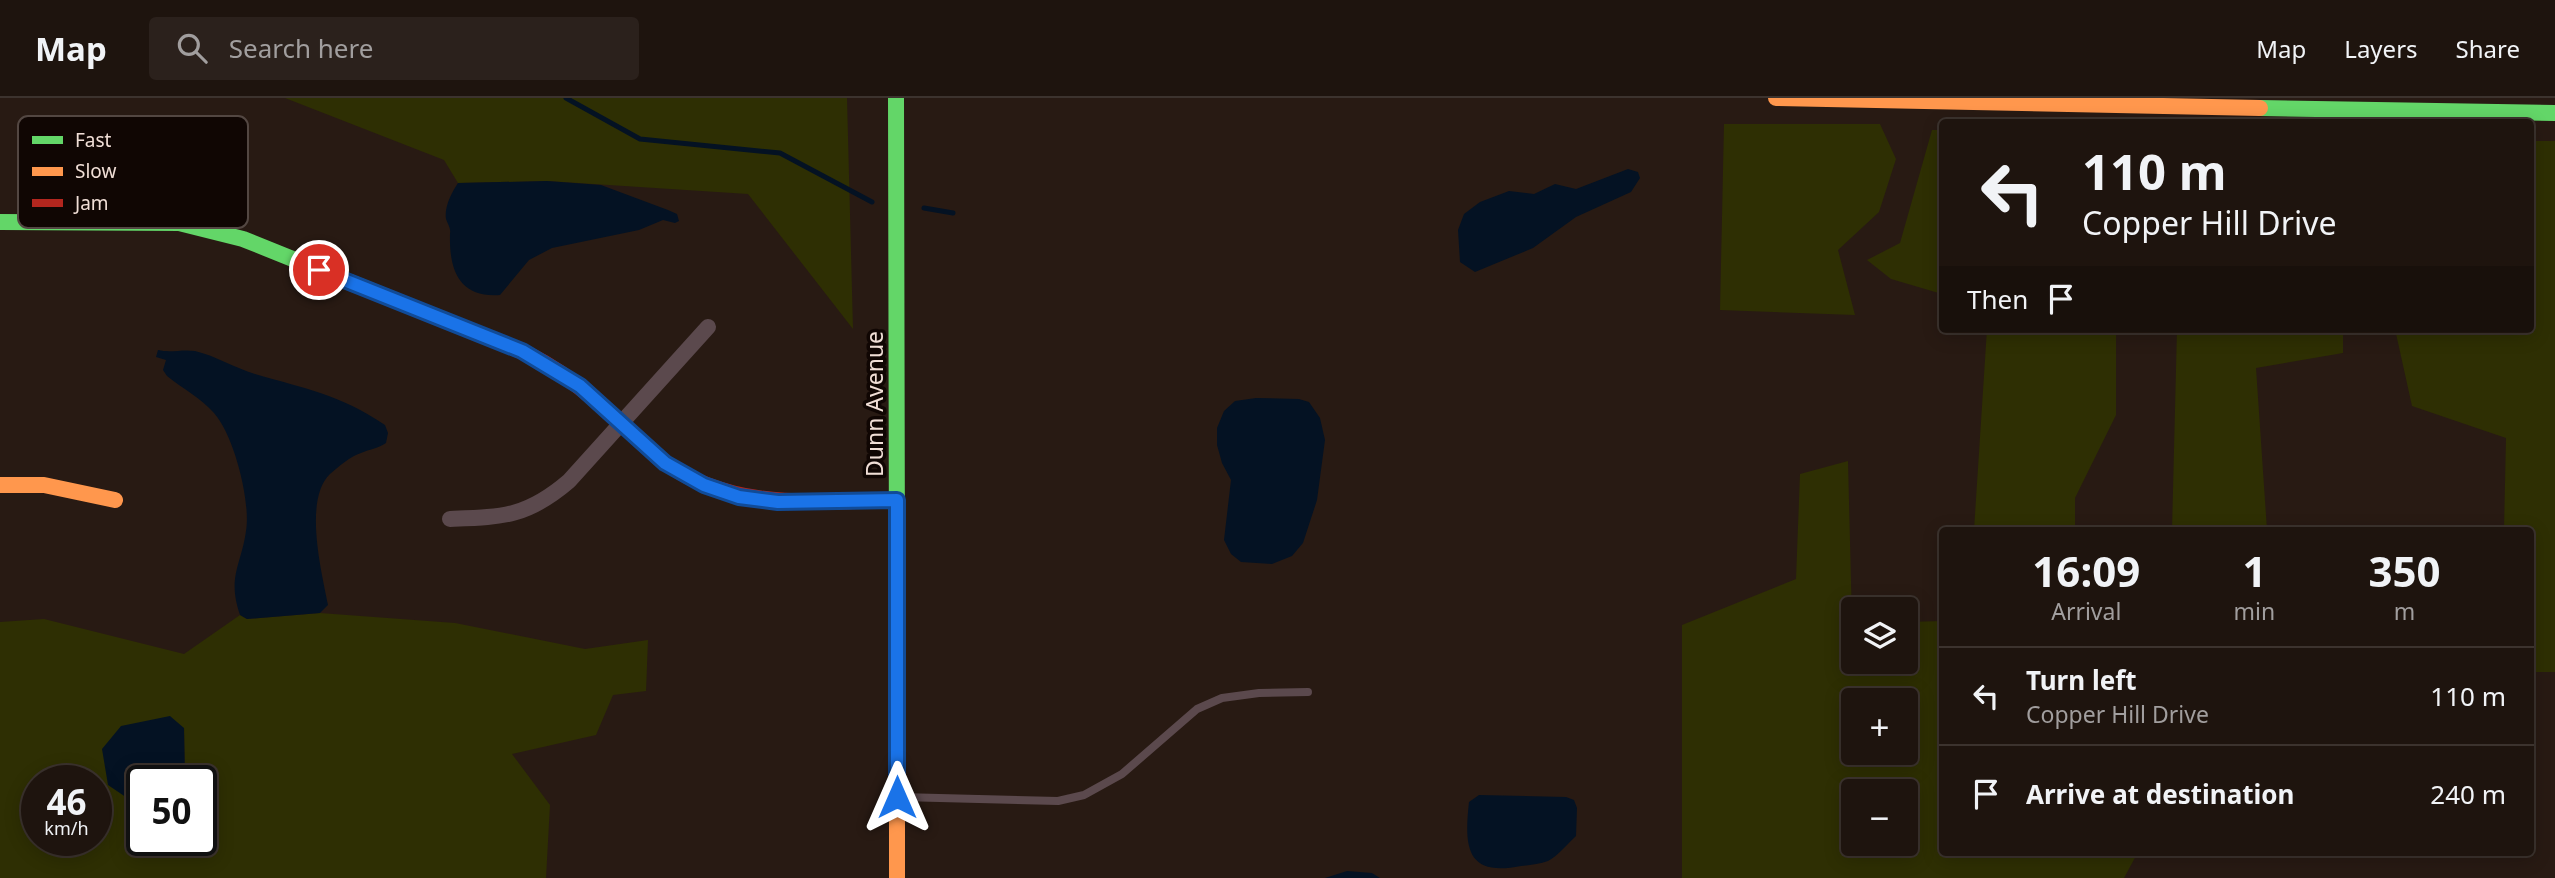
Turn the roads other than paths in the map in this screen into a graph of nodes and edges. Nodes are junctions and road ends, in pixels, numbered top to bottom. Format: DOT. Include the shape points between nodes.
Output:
graph roads {
  1 [pos="896,98"];
  2 [pos="1776,98"];
  3 [pos="2555,113"];
  4 [pos="0,222"];
  5 [pos="18,222"];
  6 [pos="199,228"];
  7 [pos="708,327"];
  8 [pos="621,425"];
  9 [pos="0,485"];
  10 [pos="115,500"];
  11 [pos="897,500"];
  12 [pos="450,519"];
  13 [pos="1308,692"];
  14 [pos="897,797"];
  15 [pos="897,878"];
  1 -- 11 [label="street, Dunn Avenue"];
  2 -- 3 [label="street"];
  4 -- 5 [label="street"];
  6 -- 8 [label="street" via="243,239 522,351 580,386"];
  7 -- 8 [label="street"];
  8 -- 11 [label="street" via="665,463 704,485 739,497 778,502"];
  8 -- 12 [label="street" via="569,481 534,506 513,515"];
  9 -- 10 [label="street" via="37,483"];
  11 -- 14 [label="street, Dunn Avenue"];
  13 -- 14 [label="lane" via="1222,698 1197,709 1122,774 1084,795 1058,801"];
  14 -- 15 [label="street, Dunn Avenue"];
}
